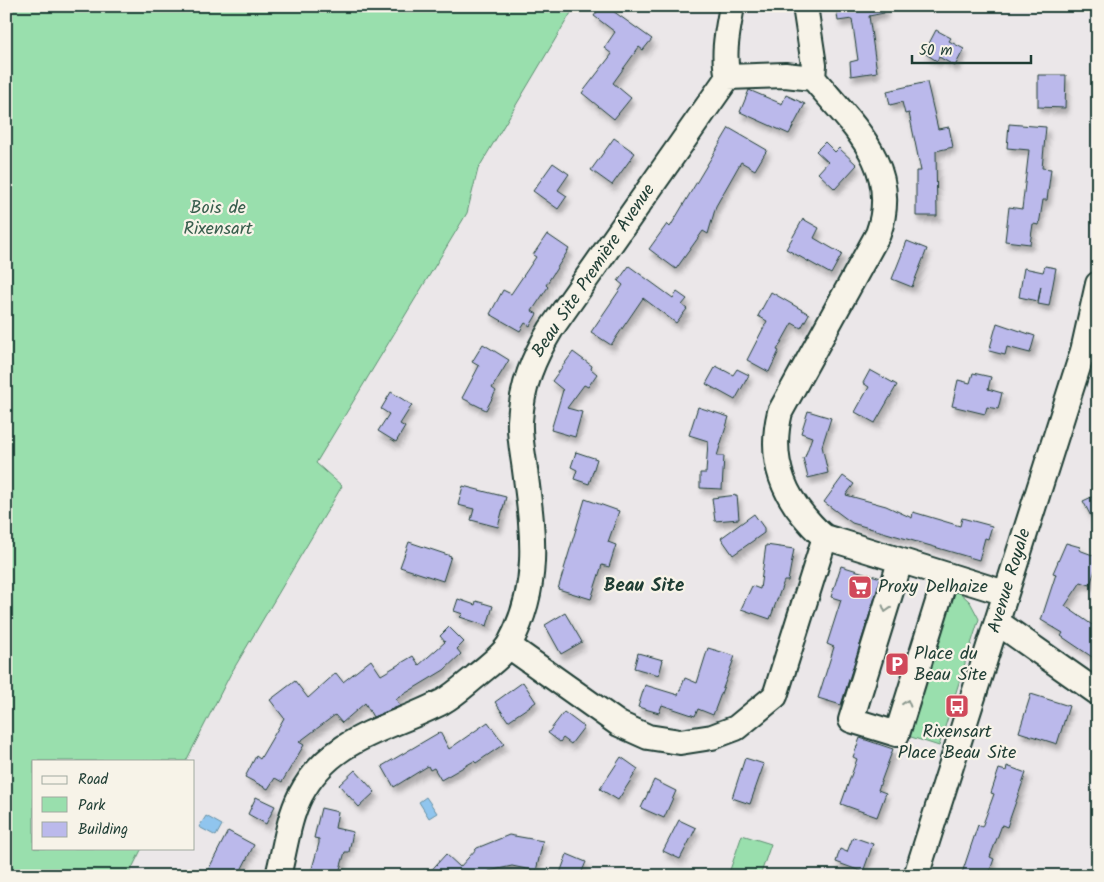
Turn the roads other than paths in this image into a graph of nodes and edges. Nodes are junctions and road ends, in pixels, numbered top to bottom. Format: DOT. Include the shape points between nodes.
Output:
graph roads {
  1 [pos="732,6"];
  2 [pos="805,6"];
  3 [pos="728,77"];
  4 [pos="813,78"];
  5 [pos="1098,284"];
  6 [pos="825,537"];
  7 [pos="900,562"];
  8 [pos="946,576"];
  9 [pos="1005,593"];
  10 [pos="997,622"];
  11 [pos="509,646"];
  12 [pos="1098,693"];
  13 [pos="278,876"];
  14 [pos="916,876"];
  1 -- 3 [label="street" via="725,66"];
  2 -- 4 [label="street" via="814,64"];
  3 -- 4 [label="street" via="785,75"];
  3 -- 11 [label="street, Beau Site Première Avenue" via="532,359 519,423 532,524 531,589"];
  4 -- 6 [label="street" via="868,143 882,177 885,201 878,234 787,396 776,430 776,457 784,486 798,509"];
  5 -- 9 [label="street, Avenue Royale" via="1083,351"];
  6 -- 7 [label="street"];
  6 -- 11 [label="street" via="775,696 736,728 680,742 648,737 620,724"];
  7 -- 8 [label="street"];
  7 -- 8 [label="street, one-way" via="851,720 897,734"];
  8 -- 9 [label="street"];
  9 -- 10 [label="street, Avenue Royale"];
  10 -- 12 [label="street"];
  10 -- 14 [label="street, Avenue Royale"];
  11 -- 13 [label="street, Beau Site Première Avenue" via="457,693 340,748 316,770 294,811"];
}
